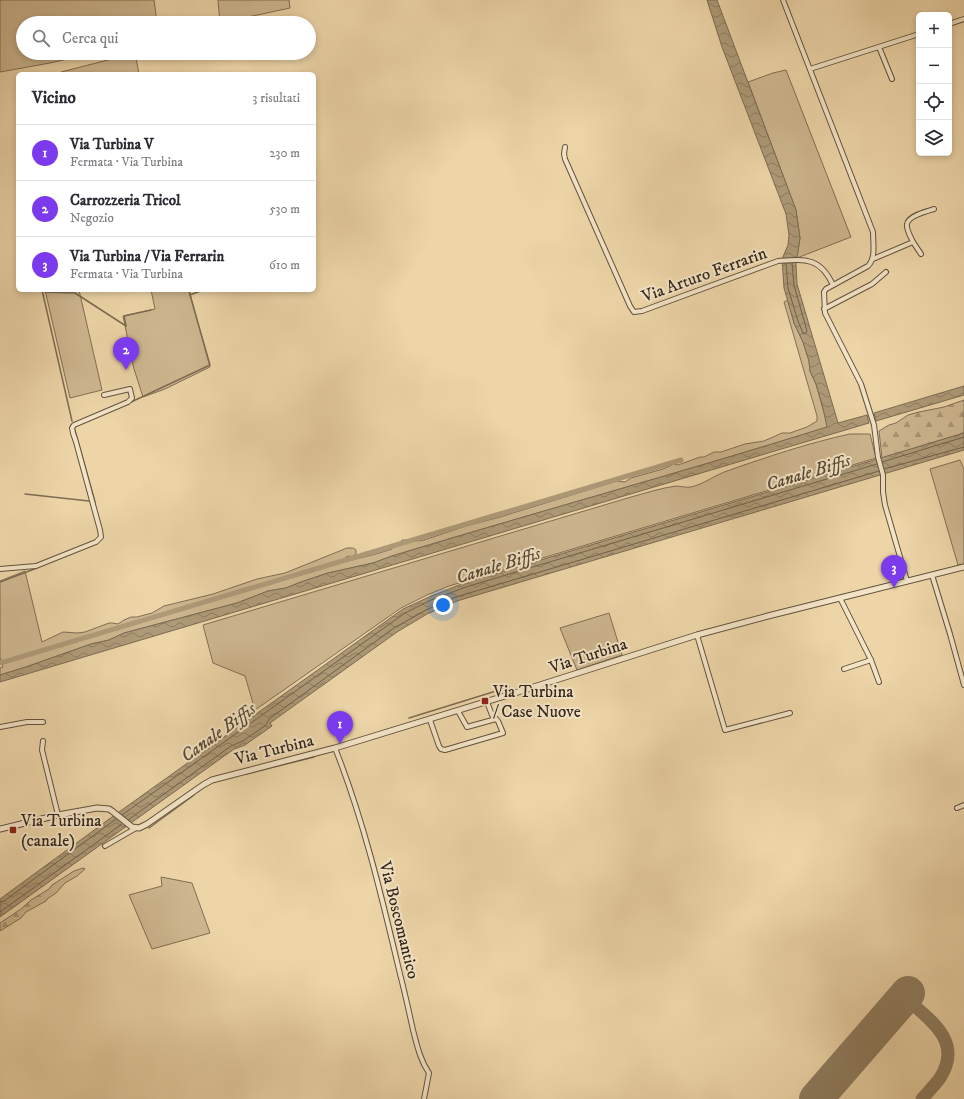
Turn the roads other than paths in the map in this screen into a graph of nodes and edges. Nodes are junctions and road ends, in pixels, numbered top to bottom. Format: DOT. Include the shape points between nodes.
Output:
graph roads {
  1 [pos="783,0"];
  2 [pos="964,19"];
  3 [pos="952,23"];
  4 [pos="916,35"];
  5 [pos="879,47"];
  6 [pos="810,69"];
  7 [pos="892,79"];
  8 [pos="565,146"];
  9 [pos="934,209"];
  10 [pos="913,242"];
  11 [pos="921,254"];
  12 [pos="873,260"];
  13 [pos="886,272"];
  14 [pos="832,285"];
  15 [pos="824,309"];
  16 [pos="104,396"];
  17 [pos="964,567"];
  18 [pos="0,569"];
  19 [pos="932,575"];
  20 [pos="907,582"];
  21 [pos="840,598"];
  22 [pos="697,635"];
  23 [pos="871,660"];
  24 [pos="844,669"];
  25 [pos="879,682"];
  26 [pos="964,685"];
  27 [pos="488,702"];
  28 [pos="458,711"];
  29 [pos="790,713"];
  30 [pos="496,719"];
  31 [pos="430,720"];
  32 [pos="43,722"];
  33 [pos="0,727"];
  34 [pos="43,741"];
  35 [pos="335,748"];
  36 [pos="964,805"];
  37 [pos="957,808"];
  38 [pos="58,815"];
  39 [pos="134,827"];
  40 [pos="0,829"];
  41 [pos="105,846"];
  42 [pos="424,1099"];
  1 -- 6 [label="street"];
  2 -- 3 [label="street"];
  4 -- 5 [label="street"];
  5 -- 6 [label="street"];
  5 -- 7 [label="street"];
  6 -- 12 [label="street" via="872,228"];
  8 -- 14 [label="street, Via Arturo Ferrarin" via="565,159 634,312 778,261 813,262 819,265"];
  9 -- 10 [label="street" via="912,217 907,223"];
  10 -- 11 [label="street"];
  10 -- 12 [label="street"];
  12 -- 14 [label="street" via="868,266"];
  13 -- 15 [label="street" via="872,284"];
  14 -- 15 [label="street" via="824,292"];
  15 -- 20 [label="street" via="861,384 874,425 883,475 885,505"];
  16 -- 18 [label="street" via="130,389 132,398 72,428 100,530 99,540 36,566"];
  17 -- 19 [label="street, Via Turbina"];
  19 -- 20 [label="street, Via Turbina"];
  19 -- 26 [label="street"];
  20 -- 21 [label="street, Via Turbina"];
  21 -- 22 [label="street, Via Turbina"];
  21 -- 23 [label="street"];
  22 -- 27 [label="street, Via Turbina"];
  22 -- 29 [label="street" via="725,730"];
  23 -- 24 [label="street"];
  23 -- 25 [label="street"];
  27 -- 28 [label="street, Via Turbina"];
  27 -- 30 [label="street"];
  28 -- 30 [label="street" via="467,727"];
  28 -- 31 [label="street, Via Turbina"];
  30 -- 31 [label="street" via="503,733 445,750 439,746"];
  31 -- 35 [label="street, Via Turbina"];
  32 -- 33 [label="street"];
  34 -- 38 [label="street" via="42,750"];
  35 -- 39 [label="street, Via Turbina" via="212,780 147,824 139,828"];
  35 -- 42 [label="street, Via Boscomantico" via="347,778 377,879 416,1042 423,1065 429,1073"];
  36 -- 37 [label="street"];
  38 -- 39 [label="street" via="97,808 108,809"];
  38 -- 40 [label="street"];
  39 -- 41 [label="street, Via Turbina"];
}
